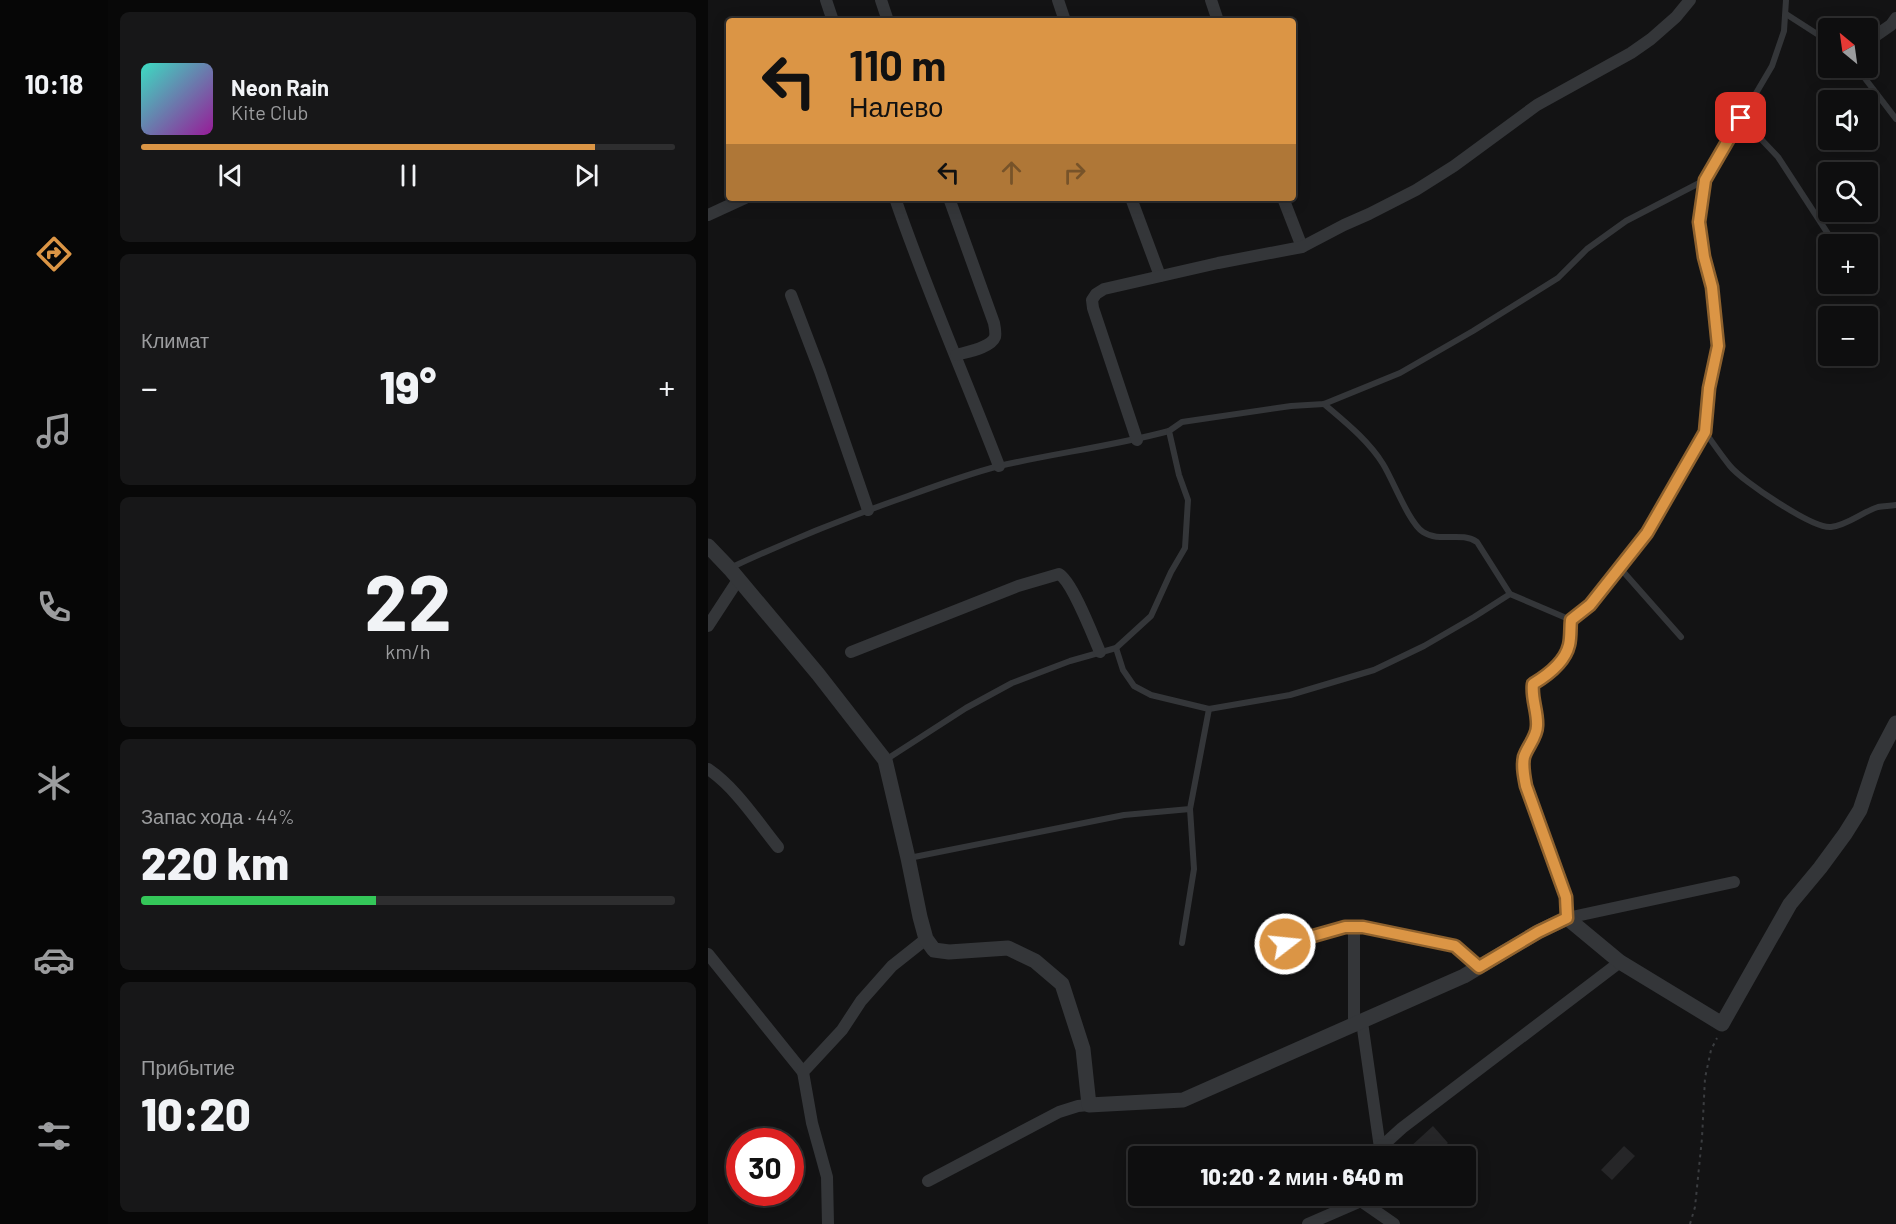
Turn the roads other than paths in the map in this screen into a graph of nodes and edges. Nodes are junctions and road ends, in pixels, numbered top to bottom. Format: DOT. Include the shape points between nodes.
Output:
graph roads {
  1 [pos="826,0"];
  2 [pos="881,0"];
  3 [pos="1058,0"];
  4 [pos="1211,0"];
  5 [pos="1690,0"];
  6 [pos="1786,0"];
  7 [pos="1786,14"];
  8 [pos="832,18"];
  9 [pos="887,18"];
  10 [pos="1064,18"];
  11 [pos="1217,18"];
  12 [pos="1896,18"];
  13 [pos="1878,34"];
  14 [pos="1818,35"];
  15 [pos="1865,78"];
  16 [pos="1741,118"];
  17 [pos="1896,119"];
  18 [pos="1705,180"];
  19 [pos="738,201"];
  20 [pos="896,201"];
  21 [pos="950,201"];
  22 [pos="1132,201"];
  23 [pos="1284,201"];
  24 [pos="708,215"];
  25 [pos="1828,234"];
  26 [pos="1302,247"];
  27 [pos="1160,276"];
  28 [pos="791,295"];
  29 [pos="956,355"];
  30 [pos="1324,404"];
  31 [pos="1169,431"];
  32 [pos="1705,432"];
  33 [pos="1137,440"];
  34 [pos="999,466"];
  35 [pos="1896,505"];
  36 [pos="868,510"];
  37 [pos="708,546"];
  38 [pos="1620,568"];
  39 [pos="734,574"];
  40 [pos="1510,594"];
  41 [pos="1571,620"];
  42 [pos="708,626"];
  43 [pos="1681,637"];
  44 [pos="1116,648"];
  45 [pos="851,652"];
  46 [pos="1100,652"];
  47 [pos="1209,709"];
  48 [pos="1896,723"];
  49 [pos="885,760"];
  50 [pos="708,769"];
  51 [pos="1190,809"];
  52 [pos="778,847"];
  53 [pos="908,858"];
  54 [pos="1734,882"];
  55 [pos="1567,918"];
  56 [pos="1354,927"];
  57 [pos="926,939"];
  58 [pos="1182,943"];
  59 [pos="1285,944"];
  60 [pos="708,954"];
  61 [pos="1620,962"];
  62 [pos="1479,967"];
  63 [pos="1358,1024"];
  64 [pos="803,1072"];
  65 [pos="1089,1105"];
  66 [pos="1378,1146"];
  67 [pos="1385,1146"];
  68 [pos="928,1181"];
  69 [pos="1346,1206"];
  70 [pos="1373,1206"];
  71 [pos="828,1224"];
  72 [pos="1308,1224"];
  73 [pos="1394,1224"];
  1 -- 8 [label="street"];
  2 -- 9 [label="street"];
  3 -- 10 [label="street"];
  4 -- 11 [label="street"];
  5 -- 26 [label="street" via="1651,39 1538,105 1454,166 1416,190"];
  6 -- 7 [label="lane"];
  7 -- 14 [label="lane"];
  7 -- 16 [label="lane" via="1772,66"];
  12 -- 13 [label="street"];
  15 -- 17 [label="lane"];
  16 -- 18 [label="lane"];
  16 -- 25 [label="lane" via="1778,157"];
  18 -- 30 [label="lane" via="1626,221 1587,249 1558,278 1473,331 1400,373"];
  18 -- 32 [label="lane" via="1699,222 1712,287 1718,346"];
  19 -- 24 [label="street"];
  20 -- 29 [label="street"];
  21 -- 29 [label="street" via="996,334 986,345"];
  22 -- 27 [label="street"];
  23 -- 26 [label="street"];
  26 -- 27 [label="street"];
  27 -- 33 [label="street" via="1104,289 1092,300"];
  28 -- 36 [label="street"];
  29 -- 34 [label="street"];
  30 -- 31 [label="lane" via="1209,417 1182,422"];
  30 -- 40 [label="lane" via="1355,431 1382,463 1422,531 1435,537 1470,537 1477,542"];
  31 -- 33 [label="lane"];
  31 -- 44 [label="lane" via="1188,500 1185,548 1151,616"];
  32 -- 35 [label="lane" via="1730,466 1750,484 1817,524 1829,528 1877,507"];
  32 -- 38 [label="lane" via="1647,533"];
  33 -- 34 [label="lane"];
  34 -- 36 [label="lane"];
  36 -- 39 [label="lane" via="783,543"];
  37 -- 39 [label="street"];
  38 -- 41 [label="lane" via="1590,605"];
  38 -- 43 [label="lane"];
  39 -- 42 [label="street"];
  39 -- 49 [label="street"];
  40 -- 41 [label="lane"];
  40 -- 47 [label="lane" via="1424,646 1374,670 1290,695"];
  41 -- 55 [label="lane" via="1569,645 1563,657 1533,684 1537,729 1523,767 1526,786 1566,897"];
  44 -- 46 [label="lane"];
  44 -- 47 [label="lane" via="1123,670 1134,686 1151,695"];
  45 -- 46 [label="street" via="1018,585 1059,574 1064,577"];
  46 -- 49 [label="lane" via="1012,683"];
  47 -- 51 [label="lane"];
  48 -- 61 [label="street" via="1877,759 1860,810 1790,904 1722,1024"];
  49 -- 53 [label="street"];
  50 -- 52 [label="street"];
  51 -- 53 [label="lane" via="1124,815"];
  51 -- 58 [label="lane" via="1194,869"];
  53 -- 57 [label="street"];
  54 -- 55 [label="street"];
  55 -- 61 [label="street"];
  55 -- 62 [label="street"];
  56 -- 59 [label="street"];
  56 -- 62 [label="street" via="1455,946"];
  56 -- 63 [label="street"];
  57 -- 64 [label="street" via="892,966"];
  57 -- 65 [label="street" via="934,950 949,952 1008,948 1035,961 1062,984 1083,1049"];
  60 -- 64 [label="street"];
  61 -- 67 [label="street" via="1410,1122"];
  62 -- 63 [label="street"];
  63 -- 65 [label="street" via="1183,1100"];
  63 -- 66 [label="street"];
  64 -- 71 [label="street" via="827,1177"];
  65 -- 68 [label="street" via="1059,1112"];
  69 -- 72 [label="street"];
  70 -- 73 [label="street"];
}
